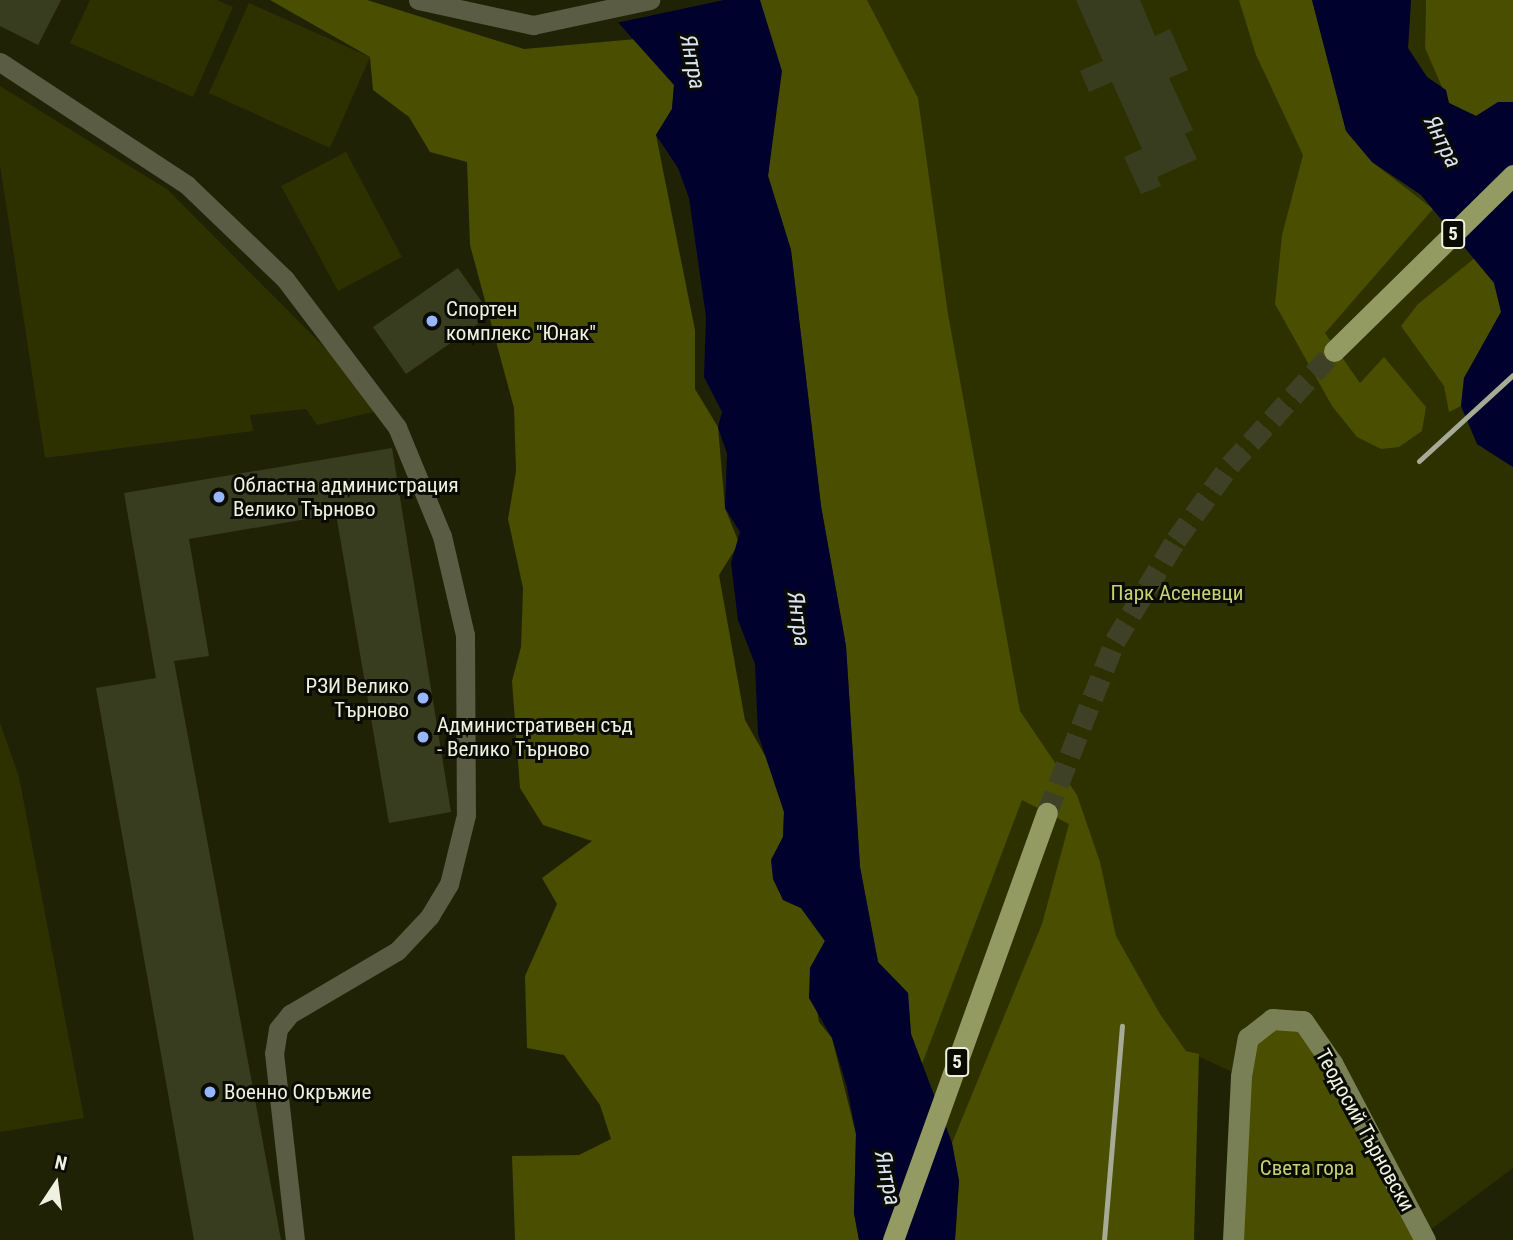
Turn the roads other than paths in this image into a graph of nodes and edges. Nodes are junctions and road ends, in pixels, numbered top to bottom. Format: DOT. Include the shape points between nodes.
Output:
graph roads {
  1 [pos="418,0"];
  2 [pos="650,0"];
  3 [pos="0,62"];
  4 [pos="1513,175"];
  5 [pos="1334,351"];
  6 [pos="1046,813"];
  7 [pos="295,1240"];
  8 [pos="893,1240"];
  9 [pos="1233,1240"];
  10 [pos="1425,1240"];
  1 -- 2 [label="street" via="533,25"];
  3 -- 7 [label="street" via="187,186 285,279 397,427 442,536 465,635 466,815 449,884 430,916 397,951 290,1014 278,1029 274,1053"];
  4 -- 5 [label="main road, 5"];
  6 -- 8 [label="main road, 5"];
  9 -- 10 [label="street, Теодосий Търновски" via="1248,1038 1272,1019 1303,1021 1332,1063"];
}
